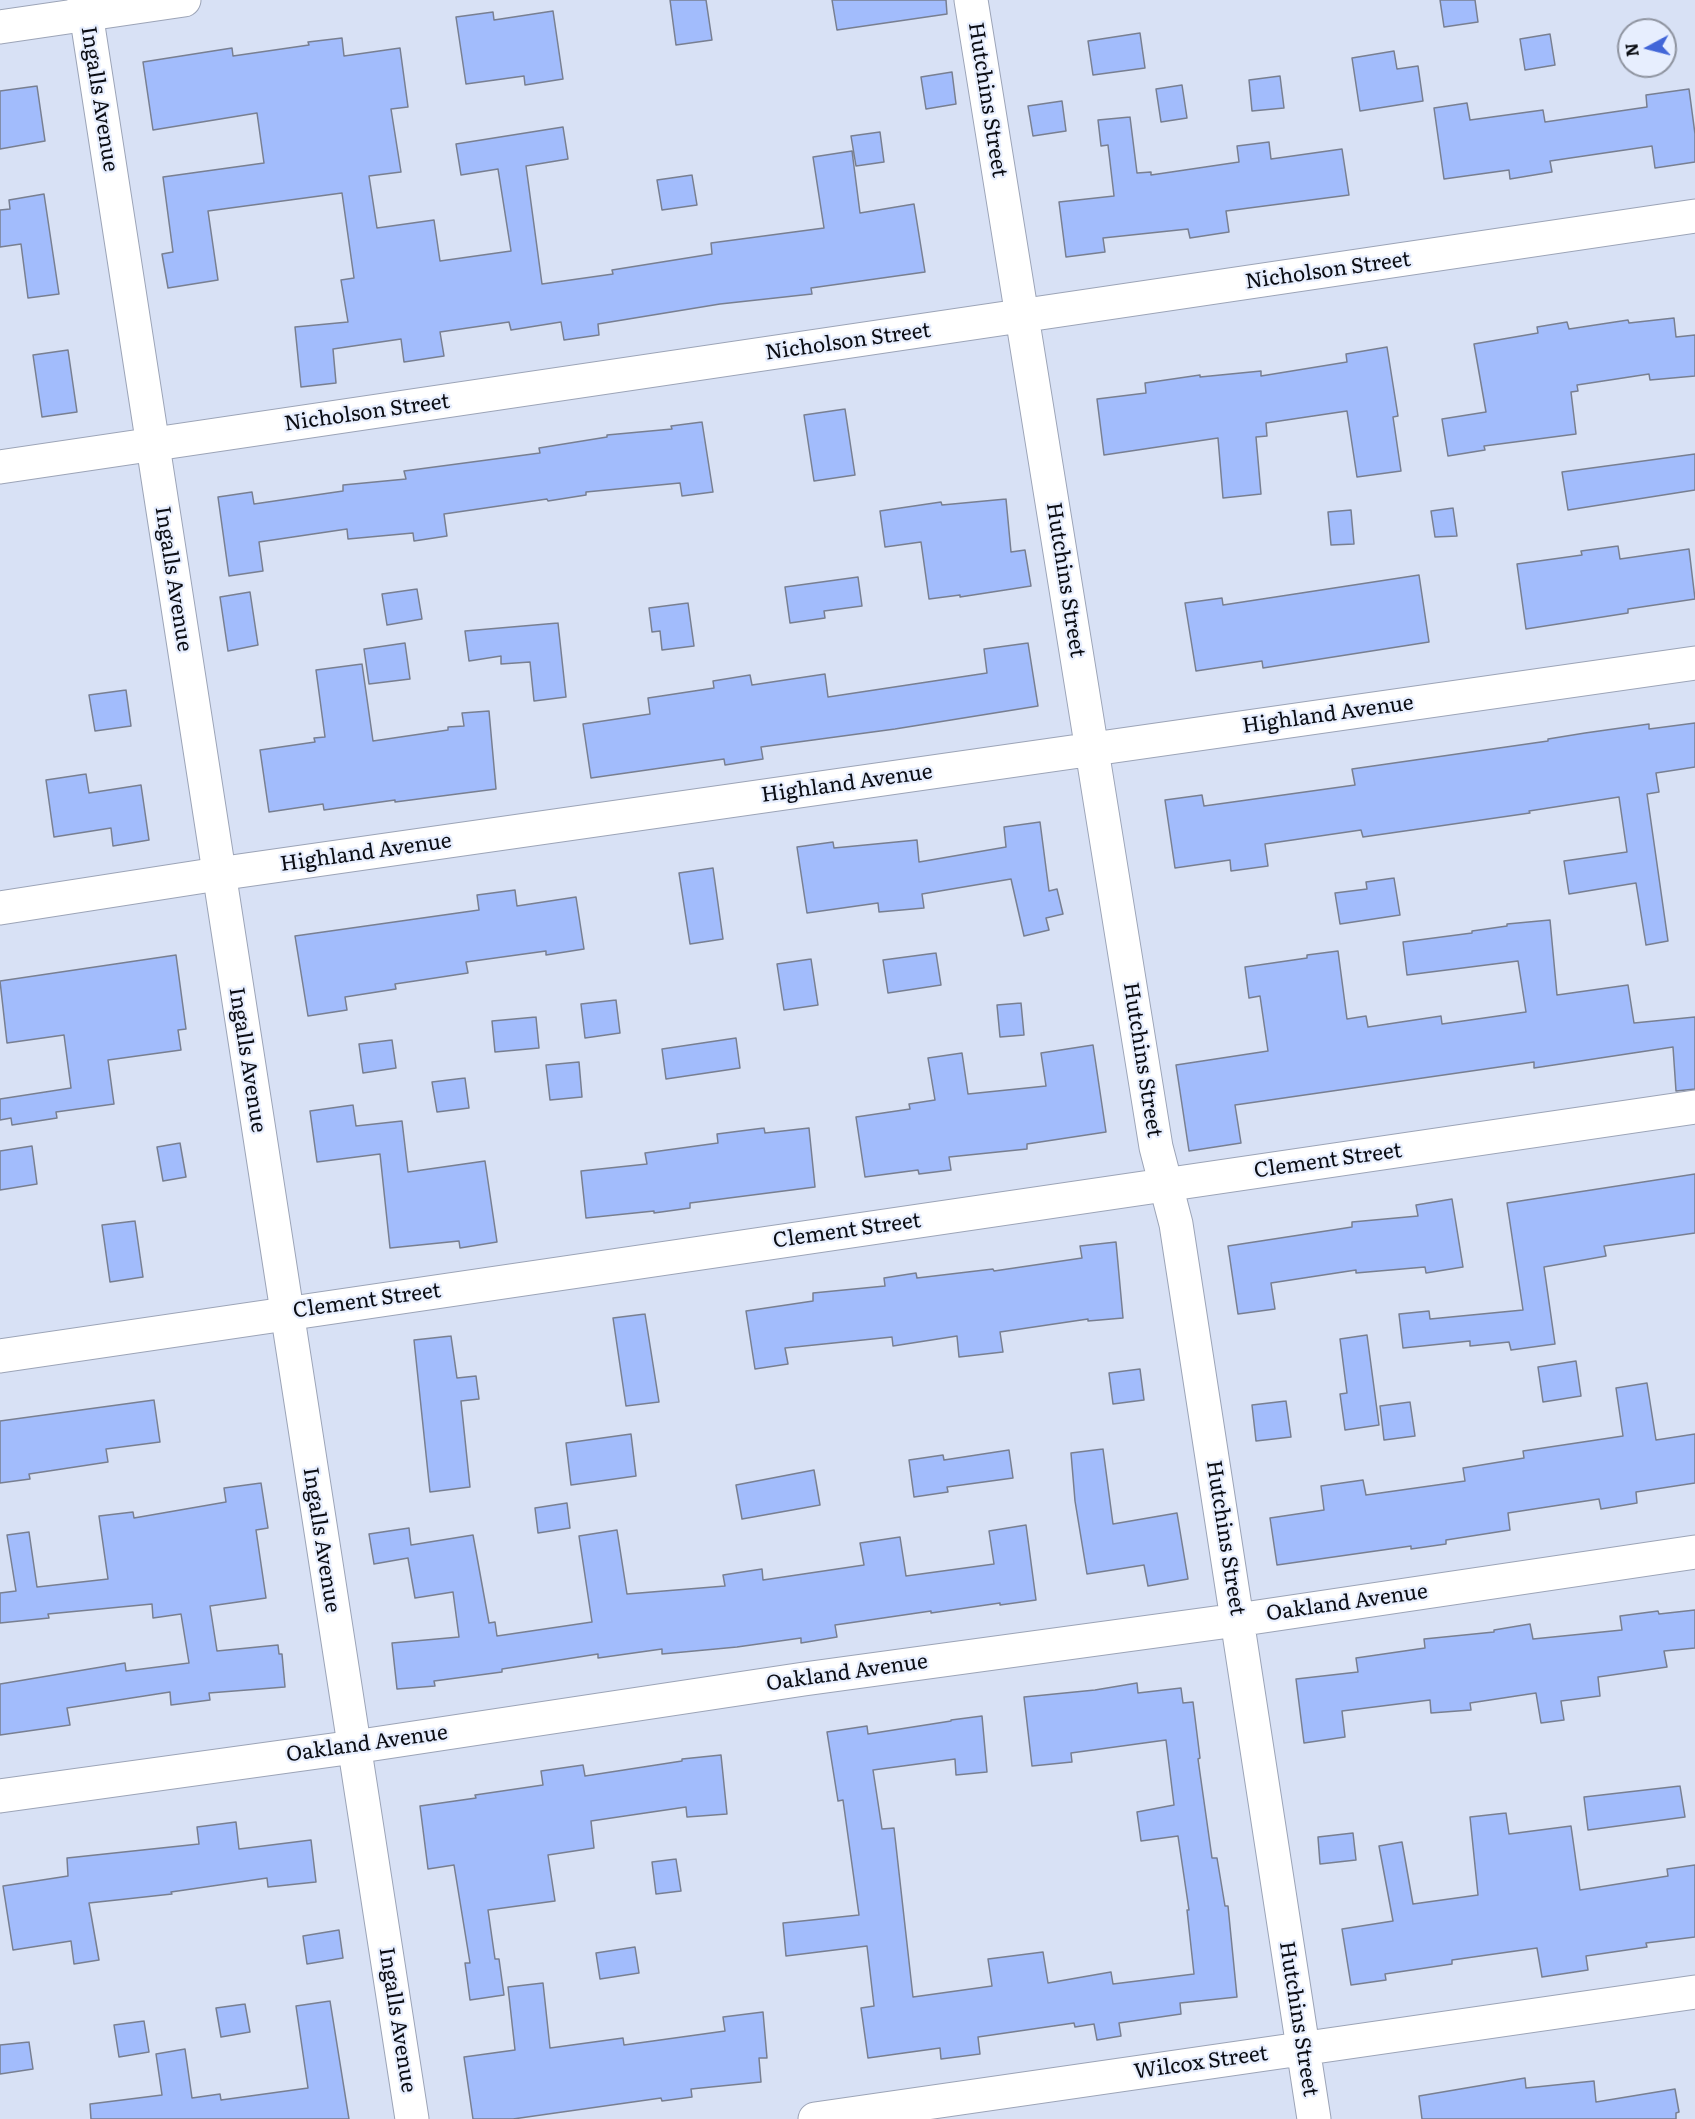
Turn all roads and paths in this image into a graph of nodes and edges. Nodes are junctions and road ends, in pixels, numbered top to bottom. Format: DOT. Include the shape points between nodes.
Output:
graph roads {
  1 [pos="184,0"];
  2 [pos="971,0"];
  3 [pos="85,7"];
  4 [pos="0,27"];
  5 [pos="1695,216"];
  6 [pos="1023,317"];
  7 [pos="152,444"];
  8 [pos="0,467"];
  9 [pos="1695,663"];
  10 [pos="1092,748"];
  11 [pos="218,874"];
  12 [pos="0,908"];
  13 [pos="1695,1107"];
  14 [pos="1166,1184"];
  15 [pos="286,1313"];
  16 [pos="0,1356"];
  17 [pos="1695,1552"];
  18 [pos="1237,1620"];
  19 [pos="354,1747"];
  20 [pos="0,1796"];
  21 [pos="1695,1992"];
  22 [pos="1303,2048"];
  23 [pos="412,2119"];
  24 [pos="815,2119"];
  25 [pos="1314,2119"];
  1 -- 3 [label="street"];
  2 -- 6 [label="street, Hutchins Street"];
  3 -- 4 [label="street"];
  3 -- 7 [label="street, Ingalls Avenue"];
  5 -- 6 [label="street, Nicholson Street"];
  6 -- 7 [label="street, Nicholson Street"];
  6 -- 10 [label="street, Hutchins Street"];
  7 -- 8 [label="street, Nicholson Street"];
  7 -- 11 [label="street, Ingalls Avenue"];
  9 -- 10 [label="street, Highland Avenue"];
  10 -- 11 [label="street, Highland Avenue"];
  10 -- 14 [label="street, Hutchins Street" via="1156,1147"];
  11 -- 12 [label="street, Highland Avenue"];
  11 -- 15 [label="street, Ingalls Avenue"];
  13 -- 14 [label="street, Clement Street"];
  14 -- 15 [label="street, Clement Street"];
  14 -- 18 [label="street, Hutchins Street" via="1176,1224"];
  15 -- 16 [label="street, Clement Street"];
  15 -- 19 [label="street, Ingalls Avenue"];
  17 -- 18 [label="street, Oakland Avenue"];
  18 -- 19 [label="street, Oakland Avenue" via="804,1679"];
  18 -- 22 [label="street, Hutchins Street"];
  19 -- 20 [label="street, Oakland Avenue"];
  19 -- 23 [label="street, Ingalls Avenue"];
  21 -- 22 [label="street, Wilcox Street"];
  22 -- 24 [label="street, Wilcox Street"];
  22 -- 25 [label="street, Hutchins Street"];
}
